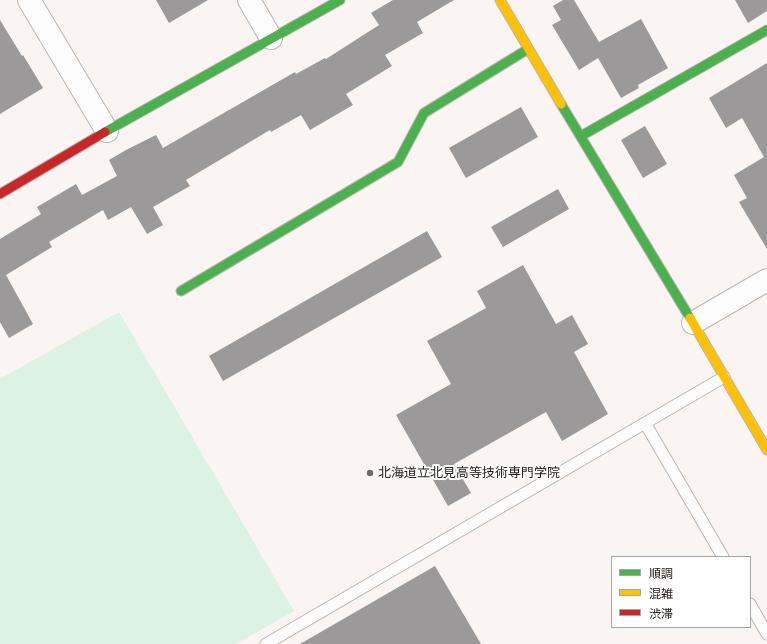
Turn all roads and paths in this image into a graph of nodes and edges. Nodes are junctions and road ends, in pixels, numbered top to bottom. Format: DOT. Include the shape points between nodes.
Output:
graph roads {
  1 [pos="29,0"];
  2 [pos="249,0"];
  3 [pos="340,0"];
  4 [pos="500,0"];
  5 [pos="767,30"];
  6 [pos="272,38"];
  7 [pos="528,48"];
  8 [pos="107,131"];
  9 [pos="581,136"];
  10 [pos="0,194"];
  11 [pos="767,280"];
  12 [pos="181,291"];
  13 [pos="693,323"];
  14 [pos="724,377"];
  15 [pos="646,423"];
  16 [pos="767,450"];
  17 [pos="722,556"];
  18 [pos="751,606"];
  19 [pos="767,634"];
  20 [pos="266,644"];
  1 -- 8 [label="street"];
  2 -- 6 [label="street"];
  3 -- 6 [label="street"];
  4 -- 7 [label="street"];
  5 -- 9 [label="street"];
  6 -- 8 [label="street"];
  7 -- 9 [label="street"];
  7 -- 12 [label="street" via="424,113 398,162"];
  8 -- 10 [label="street"];
  9 -- 13 [label="street"];
  11 -- 13 [label="street"];
  13 -- 14 [label="street"];
  14 -- 15 [label="lane"];
  14 -- 16 [label="street"];
  15 -- 17 [label="lane"];
  15 -- 20 [label="lane"];
  18 -- 19 [label="lane"];
}
